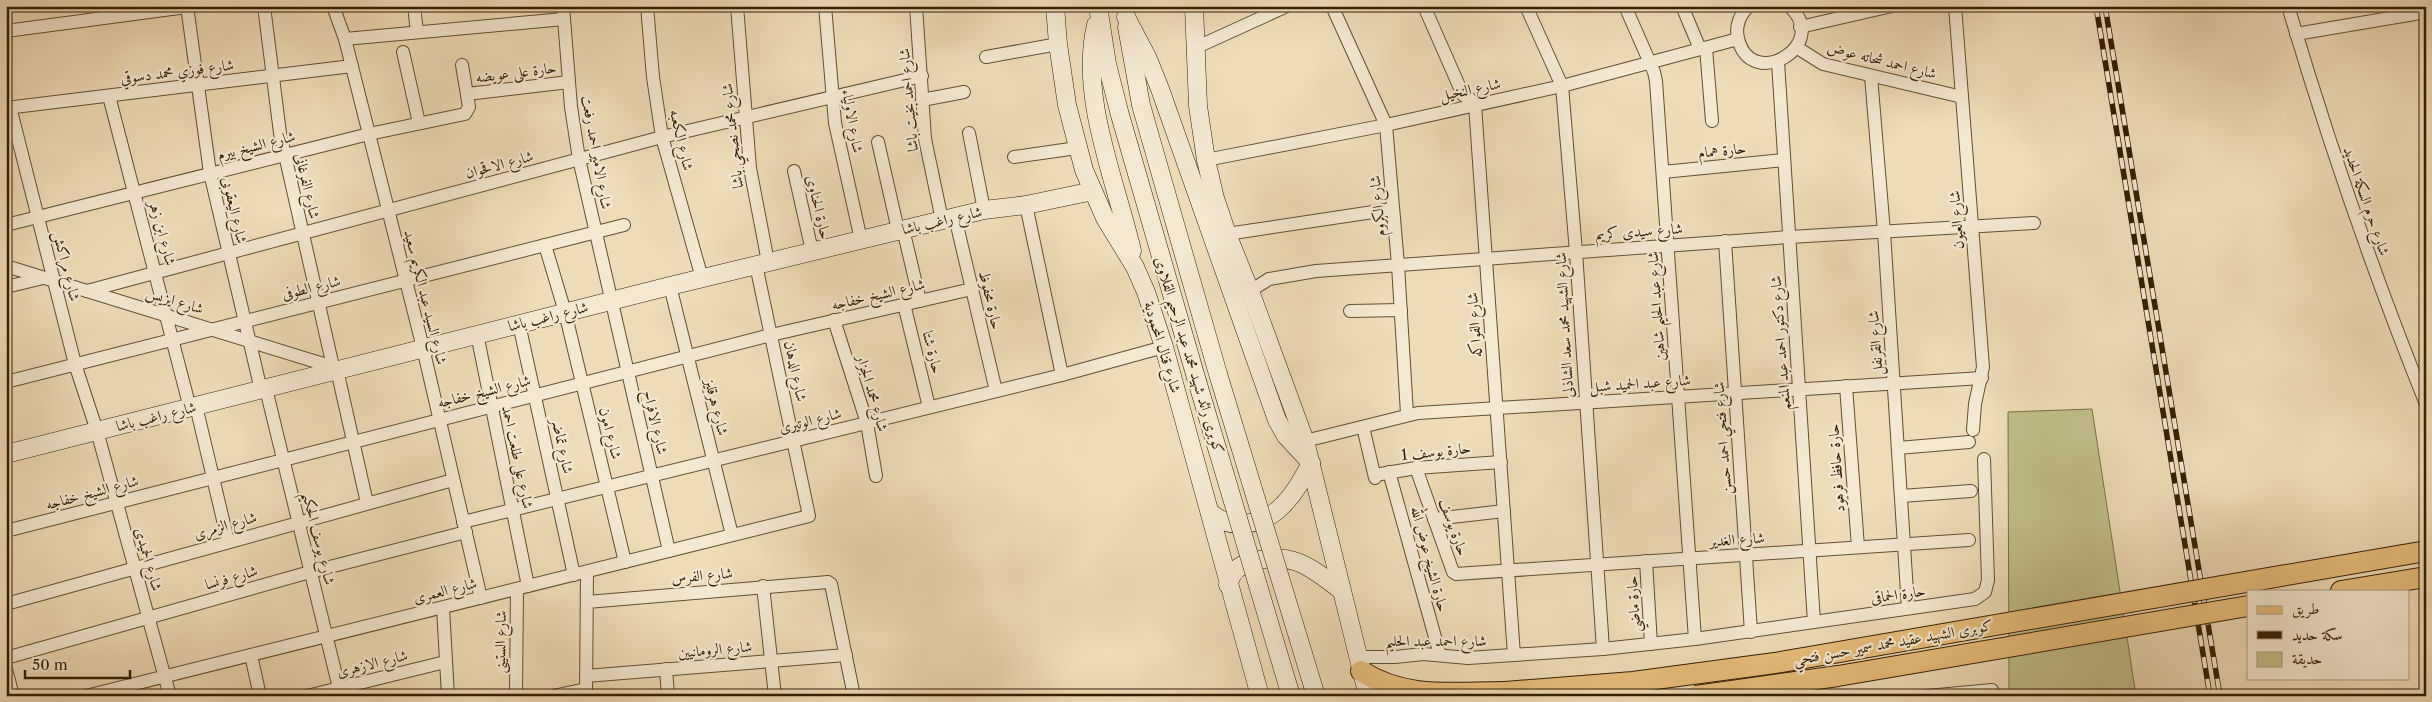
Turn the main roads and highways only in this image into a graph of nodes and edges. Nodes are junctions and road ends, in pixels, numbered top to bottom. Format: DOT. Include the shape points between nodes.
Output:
graph roads {
  1 [pos="2426,551"];
  2 [pos="2426,577"];
  3 [pos="2347,590"];
  4 [pos="2247,606"];
  5 [pos="1360,664"];
  6 [pos="1696,696"];
  1 -- 5 [label="main road, كوبرى الشهيد عقيد محمد سمير حسن فتحي, bridge" via="1766,664 1633,682 1505,692 1405,690 1382,683"];
  2 -- 3 [label="main road"];
  4 -- 6 [label="main road, كوبرى الشهيد عقيد محمد سمير حسن فتحي, bridge" via="1838,676"];
}
